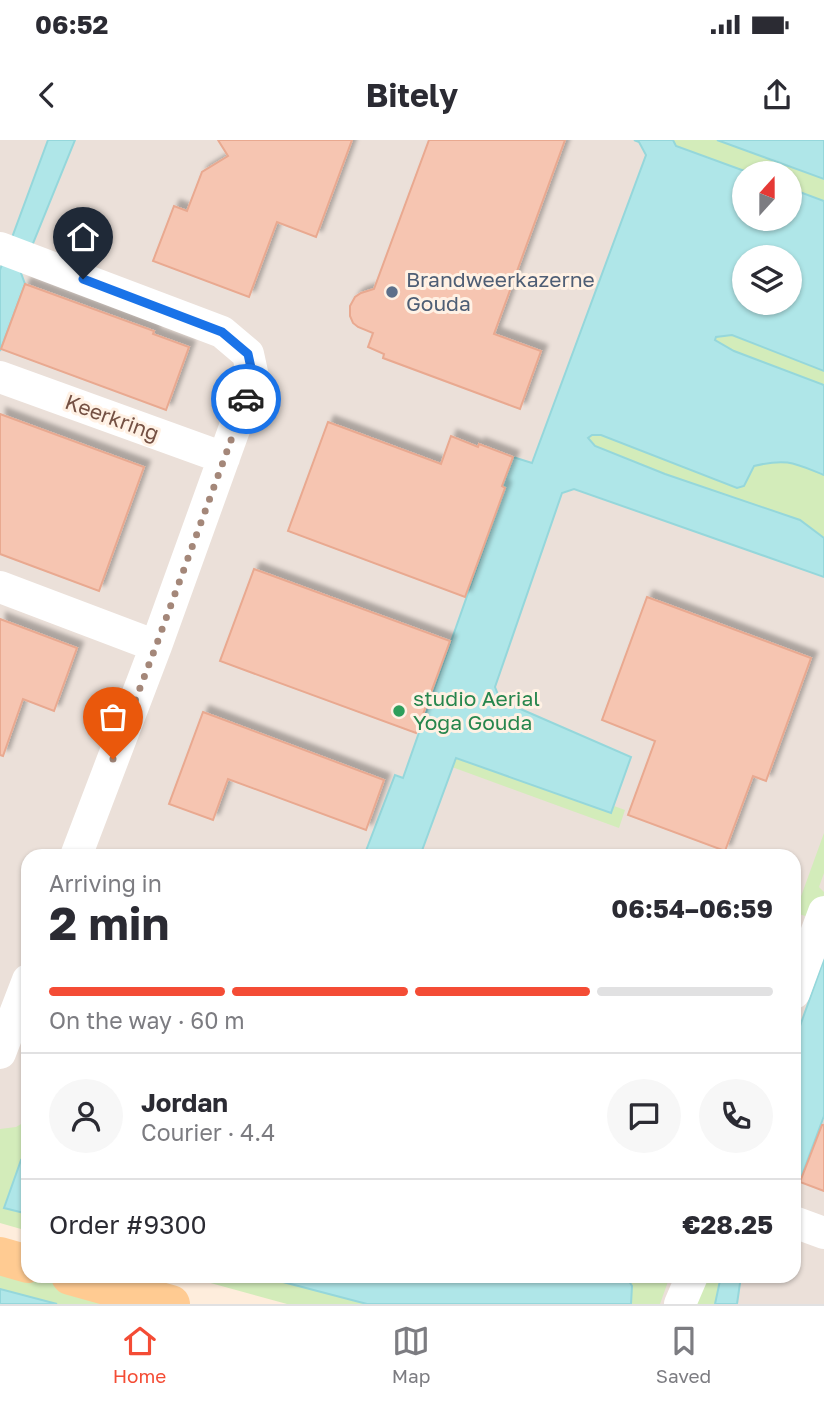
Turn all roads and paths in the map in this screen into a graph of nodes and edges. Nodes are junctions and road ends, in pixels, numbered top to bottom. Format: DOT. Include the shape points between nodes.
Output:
graph roads {
  1 [pos="2,249"];
  2 [pos="0,377"];
  3 [pos="224,458"];
  4 [pos="0,587"];
  5 [pos="156,646"];
  6 [pos="79,849"];
  7 [pos="812,923"];
  8 [pos="801,968"];
  9 [pos="21,998"];
  10 [pos="0,1053"];
  11 [pos="801,1225"];
  12 [pos="824,1233"];
  13 [pos="0,1256"];
  14 [pos="21,1262"];
  15 [pos="95,1283"];
  16 [pos="689,1283"];
  17 [pos="171,1304"];
  18 [pos="680,1304"];
  1 -- 3 [label="street" via="222,332 248,354 253,377"];
  2 -- 3 [label="street, Keerkring"];
  3 -- 5 [label="street"];
  4 -- 5 [label="street"];
  5 -- 6 [label="street"];
  7 -- 8 [label="street"];
  9 -- 10 [label="street"];
  11 -- 12 [label="street"];
  13 -- 14 [label="main road"];
  15 -- 17 [label="main road"];
  16 -- 18 [label="street"];
}
